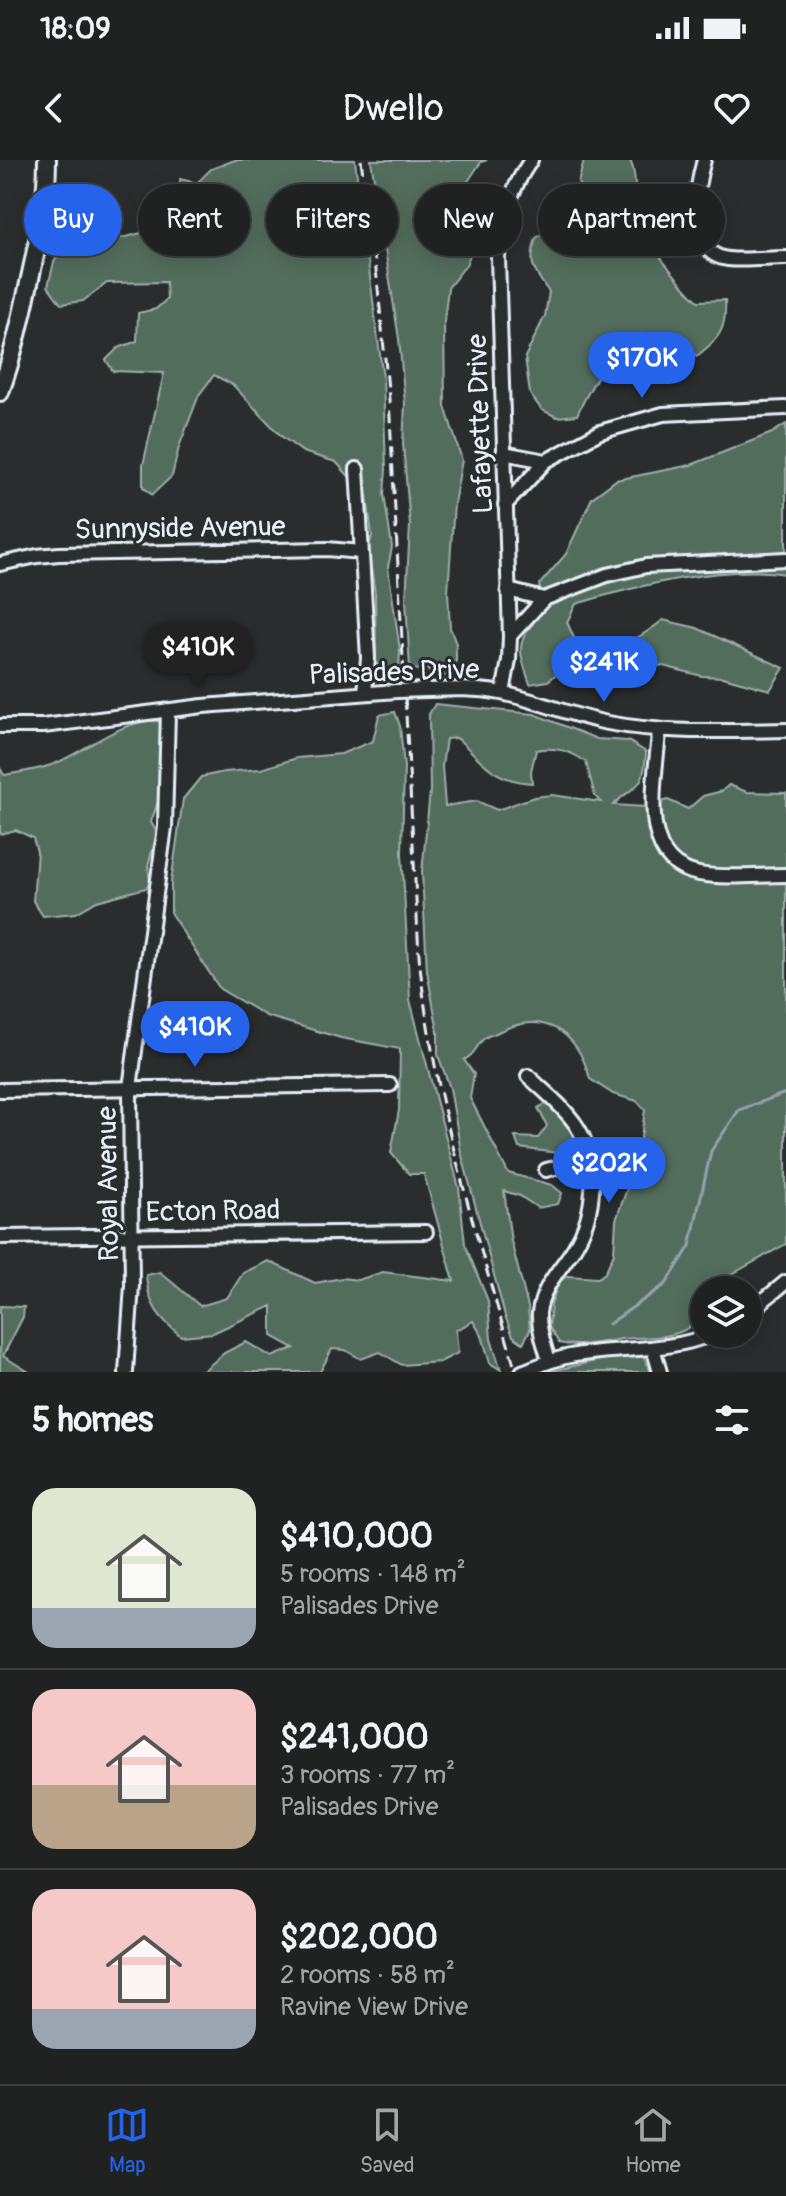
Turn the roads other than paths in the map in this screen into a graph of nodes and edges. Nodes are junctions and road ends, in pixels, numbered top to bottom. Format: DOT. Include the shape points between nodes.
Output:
graph roads {
  1 [pos="47,160"];
  2 [pos="531,160"];
  3 [pos="704,160"];
  4 [pos="786,258"];
  5 [pos="0,392"];
  6 [pos="786,408"];
  7 [pos="503,453"];
  8 [pos="546,461"];
  9 [pos="357,469"];
  10 [pos="505,505"];
  11 [pos="361,552"];
  12 [pos="786,559"];
  13 [pos="0,564"];
  14 [pos="508,590"];
  15 [pos="544,599"];
  16 [pos="510,636"];
  17 [pos="365,693"];
  18 [pos="503,693"];
  19 [pos="168,711"];
  20 [pos="0,726"];
  21 [pos="659,730"];
  22 [pos="786,730"];
  23 [pos="786,875"];
  24 [pos="528,1076"];
  25 [pos="390,1085"];
  26 [pos="130,1088"];
  27 [pos="0,1090"];
  28 [pos="589,1160"];
  29 [pos="546,1170"];
  30 [pos="426,1232"];
  31 [pos="131,1235"];
  32 [pos="0,1237"];
  33 [pos="786,1282"];
  34 [pos="762,1302"];
  35 [pos="690,1342"];
  36 [pos="653,1348"];
  37 [pos="549,1361"];
  38 [pos="126,1372"];
  39 [pos="522,1372"];
  40 [pos="660,1372"];
  1 -- 5 [label="main road" via="43,219"];
  2 -- 7 [label="street, Lafayette Drive" via="511,196 499,243"];
  3 -- 4 [label="street" via="697,183 701,241 727,259"];
  6 -- 8 [label="street" via="663,414 600,432"];
  7 -- 8 [label="street"];
  7 -- 10 [label="street, Lafayette Drive"];
  8 -- 10 [label="street"];
  9 -- 11 [label="street"];
  10 -- 14 [label="street, Lafayette Drive"];
  11 -- 13 [label="street, Sunnyside Avenue" via="59,554"];
  11 -- 17 [label="street"];
  12 -- 15 [label="street" via="646,566"];
  14 -- 15 [label="street"];
  14 -- 16 [label="street, Lafayette Drive"];
  15 -- 16 [label="street"];
  16 -- 18 [label="street, Lafayette Drive"];
  17 -- 18 [label="street, Palisades Drive, bridge" via="463,688"];
  17 -- 19 [label="street, Palisades Drive"];
  18 -- 21 [label="street, Palisades Drive" via="582,717"];
  19 -- 20 [label="street, Palisades Drive"];
  19 -- 26 [label="street, Royal Avenue" via="165,827"];
  21 -- 22 [label="street, Palisades Drive"];
  21 -- 23 [label="street" via="653,825 667,856 697,874"];
  24 -- 28 [label="street" via="577,1127"];
  25 -- 26 [label="street"];
  26 -- 27 [label="street"];
  26 -- 31 [label="street, Royal Avenue"];
  28 -- 29 [label="street"];
  28 -- 37 [label="street" via="593,1189 584,1233 550,1282 539,1311"];
  30 -- 31 [label="street, Ecton Road"];
  31 -- 32 [label="street, Ecton Road"];
  31 -- 38 [label="street, Royal Avenue"];
  33 -- 34 [label="street"];
  35 -- 36 [label="street"];
  36 -- 37 [label="street"];
  36 -- 40 [label="street"];
  37 -- 39 [label="street"];
}
